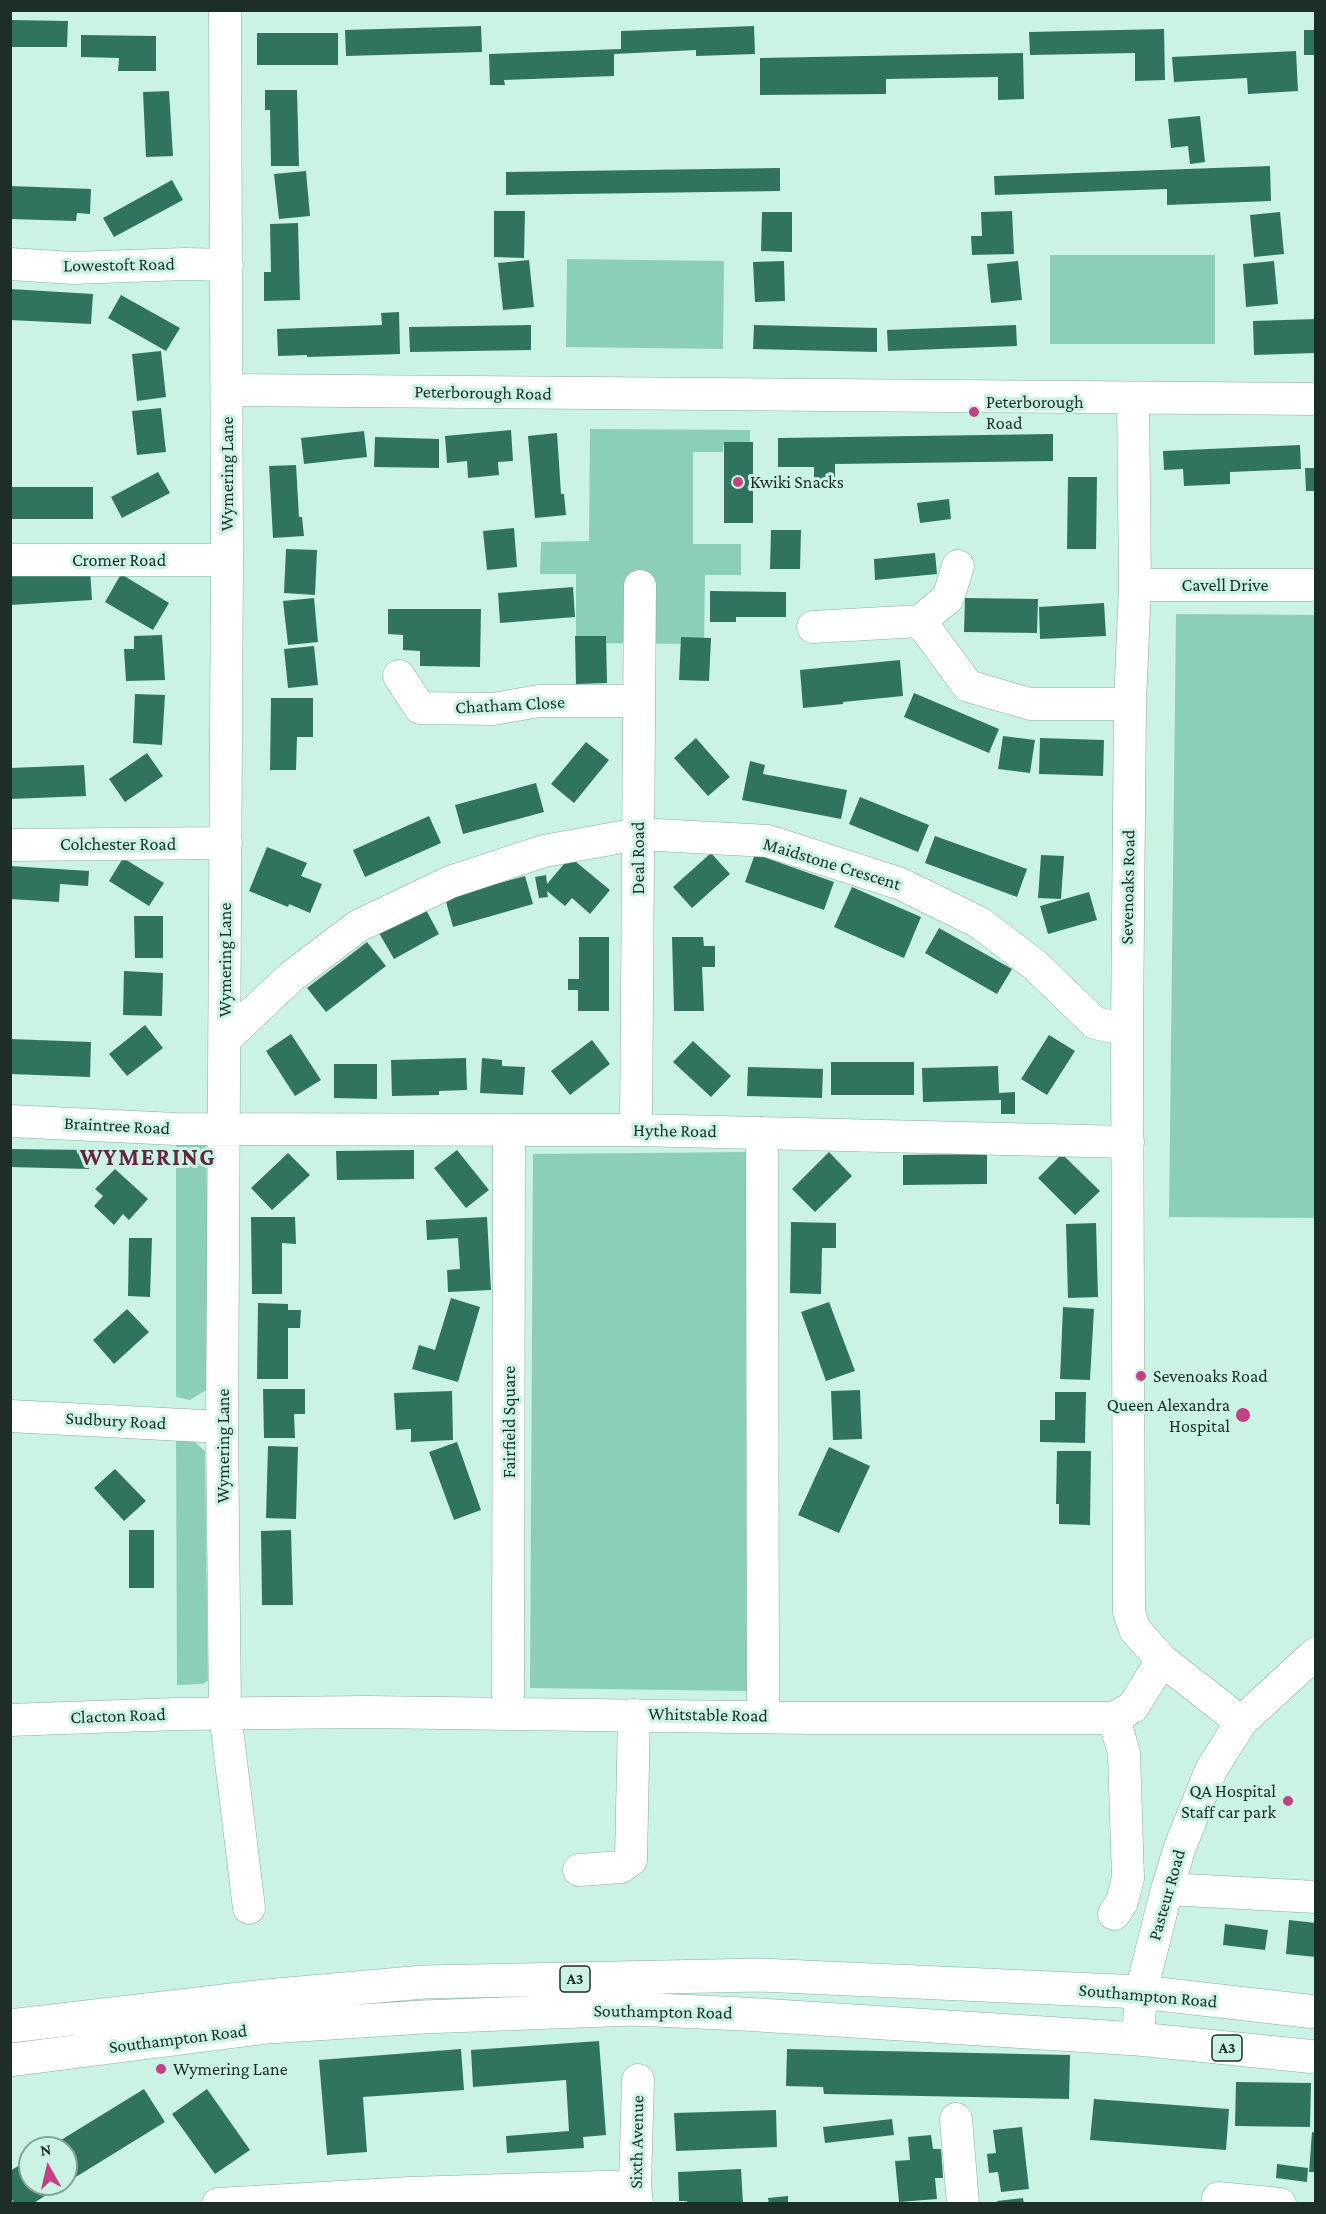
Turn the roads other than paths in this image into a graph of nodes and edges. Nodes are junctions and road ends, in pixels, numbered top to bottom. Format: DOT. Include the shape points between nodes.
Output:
graph roads {
  1 [pos="225,10"];
  2 [pos="10,264"];
  3 [pos="227,265"];
  4 [pos="227,390"];
  5 [pos="1133,399"];
  6 [pos="1316,399"];
  7 [pos="10,560"];
  8 [pos="227,560"];
  9 [pos="958,566"];
  10 [pos="1135,585"];
  11 [pos="1316,585"];
  12 [pos="639,586"];
  13 [pos="920,621"];
  14 [pos="813,627"];
  15 [pos="399,676"];
  16 [pos="639,701"];
  17 [pos="1130,704"];
  18 [pos="638,834"];
  19 [pos="226,843"];
  20 [pos="10,845"];
  21 [pos="1127,1030"];
  22 [pos="225,1039"];
  23 [pos="10,1121"];
  24 [pos="223,1128"];
  25 [pos="508,1130"];
  26 [pos="636,1130"];
  27 [pos="762,1133"];
  28 [pos="1128,1142"];
  29 [pos="10,1416"];
  30 [pos="222,1426"];
  31 [pos="1316,1653"];
  32 [pos="1162,1660"];
  33 [pos="225,1713"];
  34 [pos="508,1714"];
  35 [pos="634,1715"];
  36 [pos="763,1716"];
  37 [pos="1114,1718"];
  38 [pos="10,1720"];
  39 [pos="1241,1722"];
  40 [pos="579,1870"];
  41 [pos="1167,1888"];
  42 [pos="1316,1897"];
  43 [pos="249,1908"];
  44 [pos="1114,1914"];
  45 [pos="1141,1992"];
  46 [pos="1316,2012"];
  47 [pos="10,2026"];
  48 [pos="1138,2039"];
  49 [pos="1316,2057"];
  50 [pos="10,2060"];
  51 [pos="638,2080"];
  52 [pos="956,2119"];
  53 [pos="636,2195"];
  54 [pos="410,2198"];
  55 [pos="1218,2198"];
  56 [pos="260,2202"];
  57 [pos="218,2204"];
  58 [pos="963,2204"];
  59 [pos="1280,2204"];
  1 -- 3 [label="street, Wymering Lane"];
  2 -- 3 [label="street, Lowestoft Road" via="73,268"];
  3 -- 4 [label="street, Wymering Lane"];
  4 -- 5 [label="street, Peterborough Road"];
  4 -- 8 [label="street, Wymering Lane"];
  5 -- 6 [label="street, Peterborough Road"];
  5 -- 10 [label="street, Sevenoaks Road"];
  7 -- 8 [label="street, Cromer Road"];
  8 -- 19 [label="street, Wymering Lane"];
  9 -- 13 [label="street" via="948,598"];
  10 -- 11 [label="street, Cavell Drive"];
  10 -- 17 [label="street, Sevenoaks Road"];
  12 -- 16 [label="street, Deal Road"];
  13 -- 14 [label="street"];
  13 -- 17 [label="street" via="968,687 1030,704"];
  15 -- 16 [label="street, Chatham Close" via="420,708 493,709 538,701"];
  16 -- 18 [label="street, Deal Road"];
  17 -- 21 [label="street, Sevenoaks Road"];
  18 -- 21 [label="street, Maidstone Crescent" via="768,841 902,884 980,923 1035,965 1095,1023"];
  18 -- 22 [label="street, Maidstone Crescent" via="544,851 450,882 358,926 292,976"];
  18 -- 26 [label="street, Deal Road"];
  19 -- 20 [label="street, Colchester Road"];
  19 -- 22 [label="street, Wymering Lane"];
  21 -- 28 [label="street, Sevenoaks Road"];
  22 -- 24 [label="street, Wymering Lane"];
  23 -- 24 [label="street, Braintree Road"];
  24 -- 25 [label="street, Hythe Road"];
  24 -- 30 [label="street, Wymering Lane"];
  25 -- 26 [label="street, Hythe Road"];
  25 -- 34 [label="street, Fairfield Square"];
  26 -- 27 [label="street, Hythe Road"];
  27 -- 28 [label="street, Hythe Road"];
  27 -- 36 [label="street"];
  28 -- 32 [label="street, Sevenoaks Road" via="1129,1612 1135,1630"];
  29 -- 30 [label="street, Sudbury Road"];
  30 -- 33 [label="street, Wymering Lane"];
  31 -- 39 [label="street, Pasteur Road"];
  32 -- 37 [label="street" via="1133,1707"];
  32 -- 39 [label="street, Sevenoaks Road"];
  33 -- 34 [label="street, Whitstable Road"];
  33 -- 38 [label="street, Clacton Road"];
  33 -- 43 [label="street, Wymering Lane"];
  34 -- 35 [label="street, Whitstable Road"];
  35 -- 36 [label="street, Whitstable Road"];
  35 -- 40 [label="street" via="631,1860 621,1867"];
  36 -- 37 [label="street, Whitstable Road"];
  37 -- 44 [label="street" via="1124,1753 1128,1878 1122,1902"];
  39 -- 41 [label="street, Pasteur Road" via="1211,1770"];
  41 -- 42 [label="street"];
  41 -- 45 [label="street, Pasteur Road"];
  45 -- 46 [label="main road, Southampton Road / A3"];
  45 -- 47 [label="main road, Southampton Road / A3" via="760,1975 423,1982 266,1995"];
  45 -- 48 [label="street, Pasteur Road"];
  48 -- 49 [label="main road, Southampton Road / A3"];
  48 -- 50 [label="main road, Southampton Road / A3" via="633,2009 268,2027"];
  51 -- 53 [label="street, Sixth Avenue"];
  52 -- 58 [label="street"];
  53 -- 54 [label="street"];
  54 -- 56 [label="street"];
  55 -- 59 [label="street"];
  56 -- 57 [label="street"];
}
